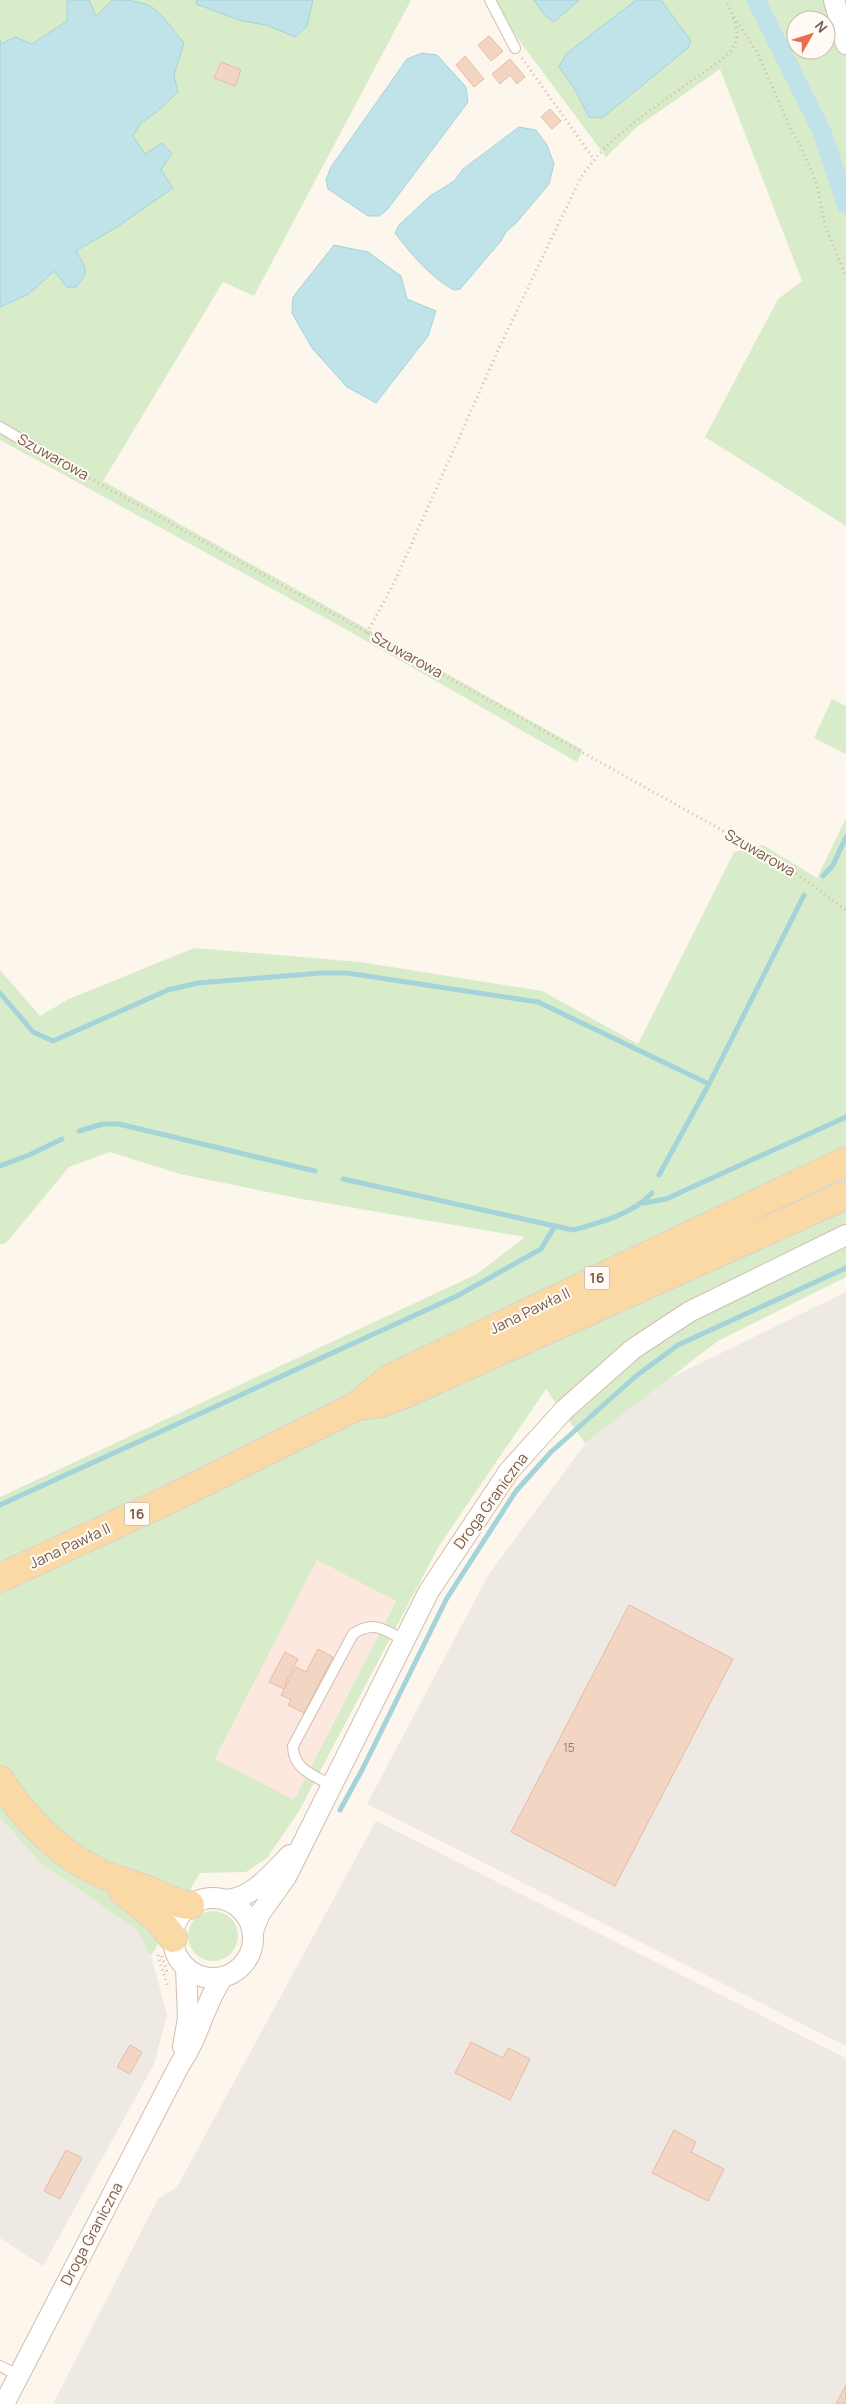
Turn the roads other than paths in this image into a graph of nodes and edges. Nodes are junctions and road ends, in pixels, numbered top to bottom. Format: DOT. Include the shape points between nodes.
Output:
graph roads {
  1 [pos="490,0"];
  2 [pos="834,0"];
  3 [pos="846,44"];
  4 [pos="515,48"];
  5 [pos="0,427"];
  6 [pos="39,450"];
  7 [pos="846,1161"];
  8 [pos="846,1194"];
  9 [pos="846,1235"];
  10 [pos="355,1407"];
  11 [pos="0,1578"];
  12 [pos="404,1640"];
  13 [pos="0,1780"];
  14 [pos="331,1785"];
  15 [pos="302,1843"];
  16 [pos="101,1873"];
  17 [pos="227,1900"];
  18 [pos="190,1905"];
  19 [pos="253,1931"];
  20 [pos="162,1944"];
  21 [pos="186,1968"];
  22 [pos="224,1976"];
  23 [pos="180,2064"];
  24 [pos="0,2366"];
  25 [pos="18,2374"];
  26 [pos="4,2404"];
  1 -- 4 [label="lane"];
  2 -- 3 [label="street"];
  5 -- 6 [label="lane, Szuwarowa"];
  7 -- 10 [label="main road, Jana Pawła II / 16" via="391,1378"];
  8 -- 10 [label="main road, Jana Pawła II / 16" via="402,1395 381,1403"];
  9 -- 12 [label="street, Droga Graniczna" via="689,1312 633,1349 564,1410 509,1471 429,1592"];
  10 -- 11 [label="main road, Jana Pawła II / 16" via="174,1497"];
  12 -- 14 [label="street, Droga Graniczna"];
  12 -- 14 [label="lane" via="372,1626 353,1634 293,1746 293,1756 299,1766"];
  13 -- 16 [label="main road" via="42,1831 78,1860"];
  14 -- 15 [label="street, Droga Graniczna"];
  15 -- 17 [label="street, Droga Graniczna" via="261,1884 244,1896"];
  15 -- 19 [label="street, Droga Graniczna" via="286,1877 259,1915"];
  16 -- 18 [label="main road" via="170,1901"];
  16 -- 20 [label="main road" via="159,1920"];
  17 -- 18 [label="street" via="208,1897"];
  17 -- 19 [label="street" via="239,1907"];
  18 -- 20 [label="street"];
  19 -- 22 [label="street" via="253,1943 244,1964"];
  20 -- 21 [label="street" via="175,1949"];
  21 -- 22 [label="street" via="204,1977"];
  21 -- 23 [label="street, Droga Graniczna" via="188,2018"];
  22 -- 23 [label="street, Droga Graniczna" via="214,1990 192,2046"];
  23 -- 25 [label="street, Droga Graniczna"];
  24 -- 25 [label="lane"];
  25 -- 26 [label="street, Droga Graniczna"];
}
